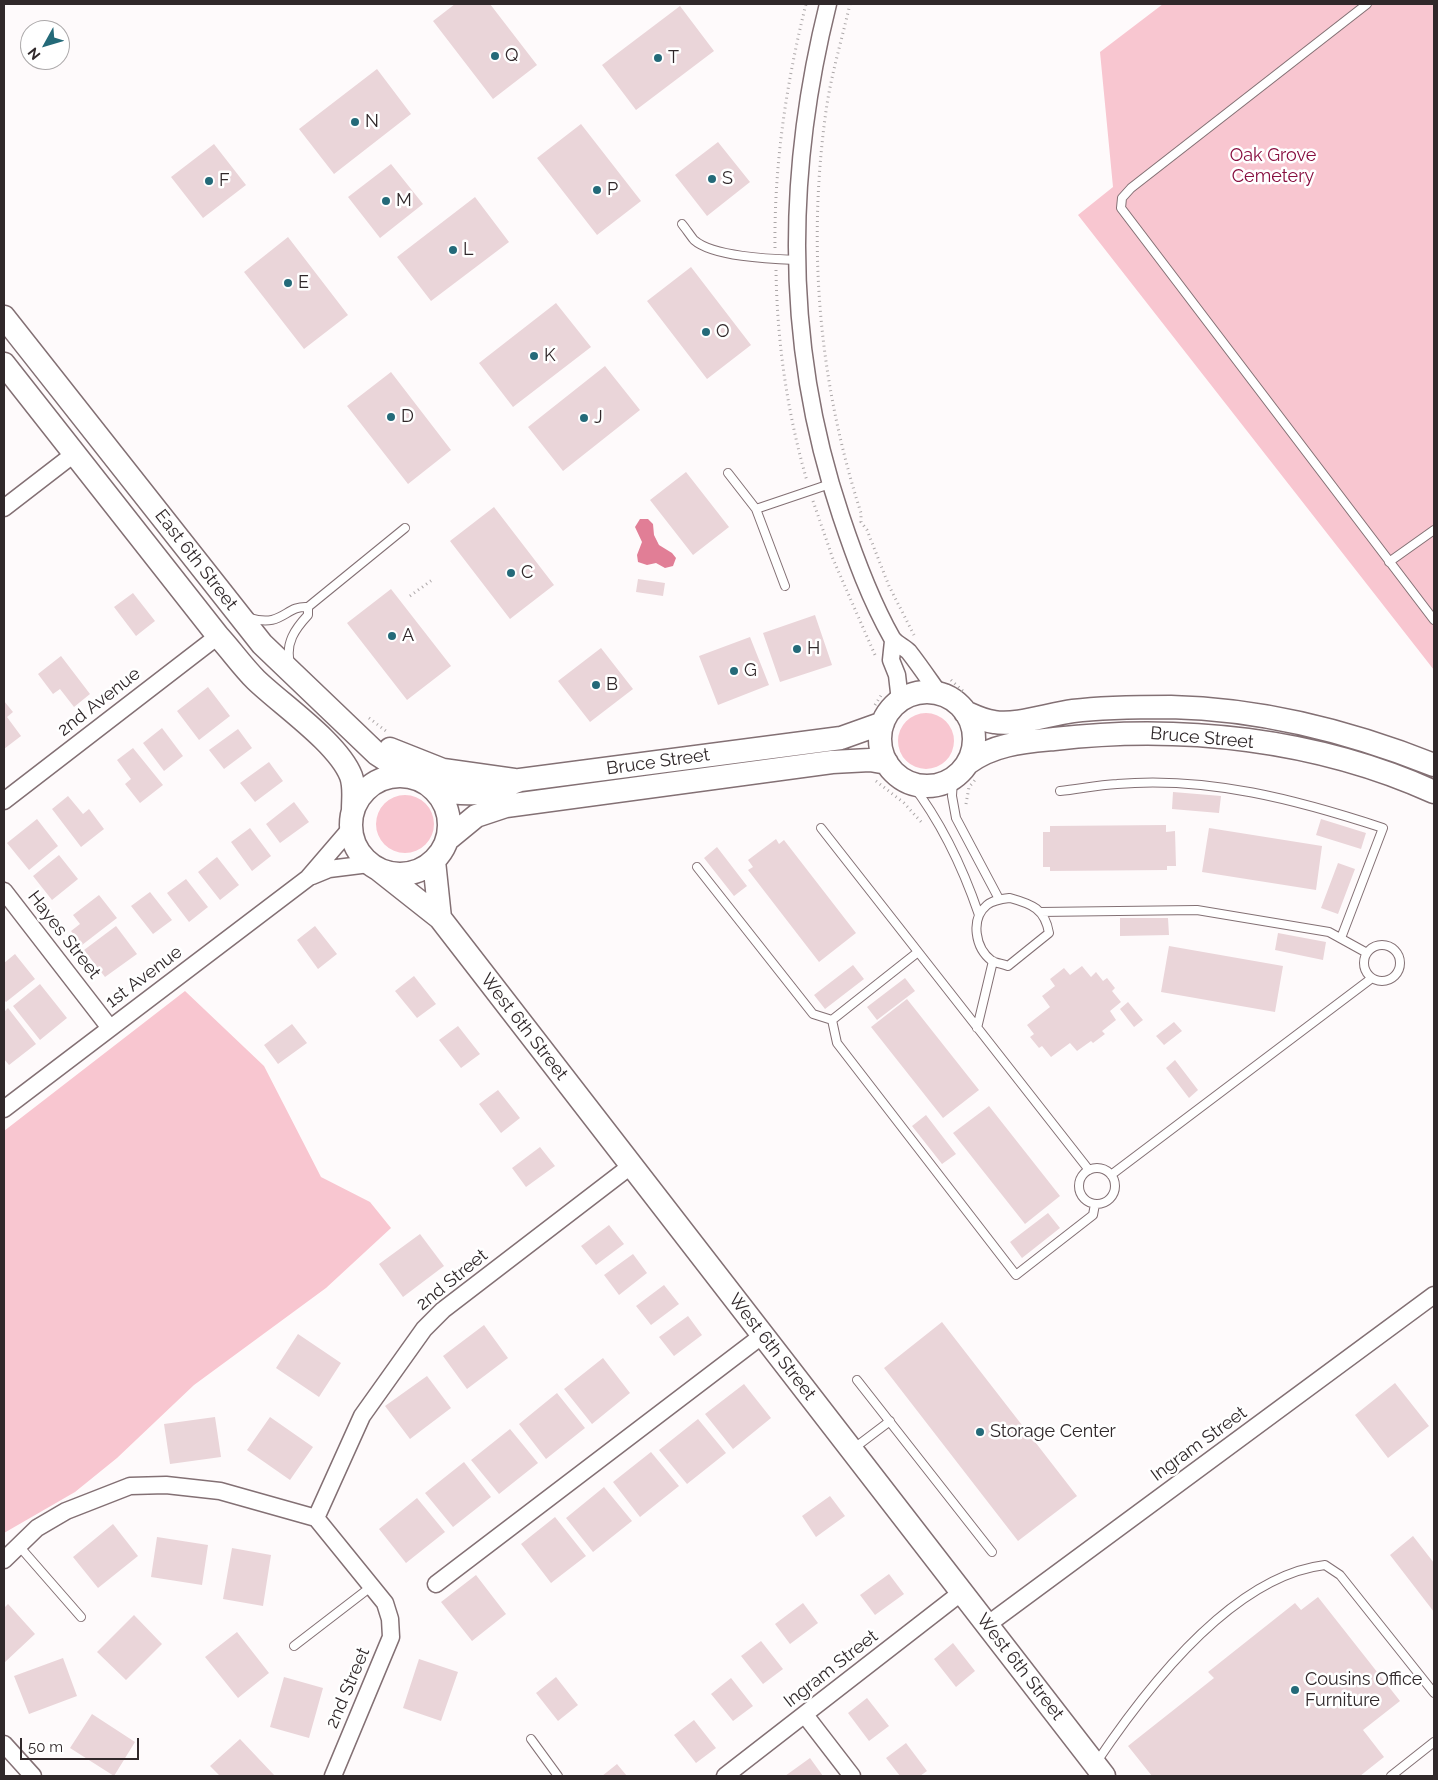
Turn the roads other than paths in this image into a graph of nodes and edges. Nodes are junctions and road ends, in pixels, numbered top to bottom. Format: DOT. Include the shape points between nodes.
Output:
graph roads {
  1 [pos="828,4"];
  2 [pos="1366,4"];
  3 [pos="682,224"];
  4 [pos="797,260"];
  5 [pos="4,317"];
  6 [pos="4,364"];
  7 [pos="74,454"];
  8 [pos="728,473"];
  9 [pos="830,484"];
  10 [pos="4,508"];
  11 [pos="756,509"];
  12 [pos="405,528"];
  13 [pos="1434,530"];
  14 [pos="1389,562"];
  15 [pos="785,586"];
  16 [pos="308,607"];
  17 [pos="238,615"];
  18 [pos="1434,620"];
  19 [pos="218,636"];
  20 [pos="893,641"];
  21 [pos="292,675"];
  22 [pos="942,684"];
  23 [pos="900,701"];
  24 [pos="967,704"];
  25 [pos="344,722"];
  26 [pos="883,723"];
  27 [pos="1434,765"];
  28 [pos="879,770"];
  29 [pos="967,772"];
  30 [pos="414,778"];
  31 [pos="520,780"];
  32 [pos="1410,781"];
  33 [pos="1434,782"];
  34 [pos="911,784"];
  35 [pos="434,789"];
  36 [pos="1060,791"];
  37 [pos="1434,792"];
  38 [pos="4,801"];
  39 [pos="352,819"];
  40 [pos="821,828"];
  41 [pos="448,839"];
  42 [pos="434,861"];
  43 [pos="374,866"];
  44 [pos="697,867"];
  45 [pos="308,878"];
  46 [pos="4,891"];
  47 [pos="999,899"];
  48 [pos="1040,912"];
  49 [pos="978,915"];
  50 [pos="440,918"];
  51 [pos="1341,938"];
  52 [pos="918,952"];
  53 [pos="1367,953"];
  54 [pos="993,961"];
  55 [pos="1372,978"];
  56 [pos="832,1020"];
  57 [pos="110,1028"];
  58 [pos="977,1028"];
  59 [pos="4,1109"];
  60 [pos="632,1165"];
  61 [pos="1089,1170"];
  62 [pos="1111,1175"];
  63 [pos="1095,1204"];
  64 [pos="1434,1294"];
  65 [pos="763,1335"];
  66 [pos="858,1380"];
  67 [pos="890,1421"];
  68 [pos="852,1450"];
  69 [pos="316,1518"];
  70 [pos="18,1546"];
  71 [pos="992,1552"];
  72 [pos="4,1560"];
  73 [pos="436,1584"];
  74 [pos="372,1586"];
  75 [pos="962,1592"];
  76 [pos="81,1617"];
  77 [pos="987,1625"];
  78 [pos="294,1646"];
  79 [pos="1434,1693"];
  80 [pos="805,1715"];
  81 [pos="531,1740"];
  82 [pos="1434,1742"];
  83 [pos="4,1744"];
  84 [pos="1100,1770"];
  85 [pos="30,1775"];
  86 [pos="333,1776"];
  87 [pos="558,1776"];
  88 [pos="725,1776"];
  89 [pos="852,1776"];
  90 [pos="1391,1776"];
  1 -- 4 [label="street" via="804,115"];
  2 -- 14 [label="lane" via="1131,188 1122,198 1121,208"];
  3 -- 4 [label="lane" via="695,241 717,250 745,258"];
  4 -- 9 [label="street" via="798,305 806,370"];
  5 -- 17 [label="street, East 6th Street"];
  6 -- 7 [label="street, East 6th Street"];
  7 -- 10 [label="street"];
  7 -- 19 [label="street, East 6th Street"];
  8 -- 11 [label="lane"];
  9 -- 11 [label="lane"];
  9 -- 20 [label="street" via="859,570"];
  11 -- 15 [label="lane"];
  12 -- 16 [label="lane"];
  13 -- 14 [label="lane"];
  14 -- 18 [label="lane"];
  16 -- 17 [label="lane" via="302,606 282,618 264,622"];
  16 -- 21 [label="lane" via="308,615 291,636 288,654"];
  17 -- 21 [label="street, East 6th Street"];
  19 -- 38 [label="street, 2nd Avenue"];
  19 -- 39 [label="street, East 6th Street" via="255,678 340,758 354,786"];
  20 -- 22 [label="street"];
  20 -- 23 [label="street" via="891,660 897,675"];
  21 -- 25 [label="street, East 6th Street"];
  22 -- 23 [label="street"];
  22 -- 24 [label="street" via="950,698"];
  23 -- 26 [label="street"];
  24 -- 27 [label="street, Bruce Street" via="996,723 1114,707 1228,711 1364,739"];
  24 -- 29 [label="street" via="974,742"];
  25 -- 30 [label="street, East 6th Street" via="378,754"];
  25 -- 31 [label="street" via="383,746 421,763 466,774"];
  26 -- 28 [label="street"];
  26 -- 31 [label="street, Bruce Street" via="841,738"];
  28 -- 34 [label="street" via="897,775"];
  28 -- 41 [label="street, Bruce Street" via="870,760 832,762 506,806 476,816"];
  29 -- 32 [label="street, Bruce Street" via="982,752 1015,743 1089,734 1153,732 1304,749"];
  29 -- 34 [label="street" via="932,786"];
  29 -- 47 [label="lane" via="952,796 956,818"];
  30 -- 35 [label="street"];
  30 -- 39 [label="street" via="388,777 366,789"];
  31 -- 35 [label="street, Bruce Street" via="471,795"];
  32 -- 33 [label="street" via="1419,776"];
  32 -- 37 [label="street, Bruce Street"];
  34 -- 49 [label="lane" via="940,826 968,883"];
  35 -- 41 [label="street" via="447,812"];
  36 -- 51 [label="lane" via="1117,784 1189,784 1318,807 1383,828"];
  39 -- 43 [label="street" via="354,841 360,854"];
  39 -- 45 [label="street, 1st Avenue"];
  40 -- 52 [label="lane"];
  41 -- 42 [label="street"];
  42 -- 43 [label="street" via="422,870 407,874 392,874"];
  42 -- 50 [label="street"];
  43 -- 45 [label="street, 1st Avenue" via="329,869"];
  43 -- 50 [label="street, West 6th Street"];
  44 -- 56 [label="lane" via="813,1014"];
  45 -- 57 [label="street, 1st Avenue"];
  46 -- 57 [label="street, Hayes Street"];
  47 -- 48 [label="lane" via="1024,902"];
  47 -- 49 [label="lane" via="987,904"];
  48 -- 51 [label="lane" via="1197,910 1329,932"];
  48 -- 54 [label="lane" via="1047,920 1049,933 1008,966"];
  49 -- 54 [label="lane" via="976,931 981,947"];
  50 -- 60 [label="street, West 6th Street"];
  51 -- 53 [label="lane"];
  52 -- 56 [label="lane"];
  52 -- 58 [label="lane"];
  53 -- 55 [label="lane" via="1365,968"];
  53 -- 55 [label="lane" via="1373,947 1386,945 1399,956 1399,968 1393,977 1383,981"];
  54 -- 58 [label="lane"];
  55 -- 62 [label="lane"];
  56 -- 63 [label="lane" via="837,1043 1016,1275 1093,1215"];
  57 -- 59 [label="street, 1st Avenue"];
  58 -- 61 [label="lane"];
  60 -- 65 [label="street, West 6th Street"];
  60 -- 69 [label="street, 2nd Street" via="443,1310 424,1329 362,1416"];
  61 -- 62 [label="lane" via="1101,1168"];
  61 -- 63 [label="lane" via="1081,1179 1080,1191"];
  62 -- 63 [label="lane" via="1115,1185 1112,1196 1104,1203"];
  64 -- 77 [label="street, Ingram Street"];
  65 -- 68 [label="street, West 6th Street"];
  65 -- 73 [label="street"];
  66 -- 67 [label="lane"];
  67 -- 68 [label="lane"];
  67 -- 71 [label="lane"];
  68 -- 75 [label="street, West 6th Street"];
  69 -- 70 [label="street" via="220,1490 166,1485 130,1486 66,1511 37,1528"];
  69 -- 74 [label="street, 2nd Street"];
  70 -- 72 [label="street"];
  70 -- 76 [label="lane"];
  74 -- 78 [label="lane"];
  74 -- 86 [label="street, 2nd Street" via="385,1603 390,1619 390,1637"];
  75 -- 77 [label="street, West 6th Street"];
  75 -- 80 [label="street, Ingram Street"];
  77 -- 84 [label="street, West 6th Street"];
  79 -- 84 [label="lane" via="1340,1575 1325,1564 1311,1566 1272,1582 1225,1613 1179,1654 1124,1720"];
  80 -- 88 [label="street, Ingram Street"];
  80 -- 89 [label="street"];
  81 -- 87 [label="lane"];
  82 -- 90 [label="lane"];
  83 -- 85 [label="street"];
}
